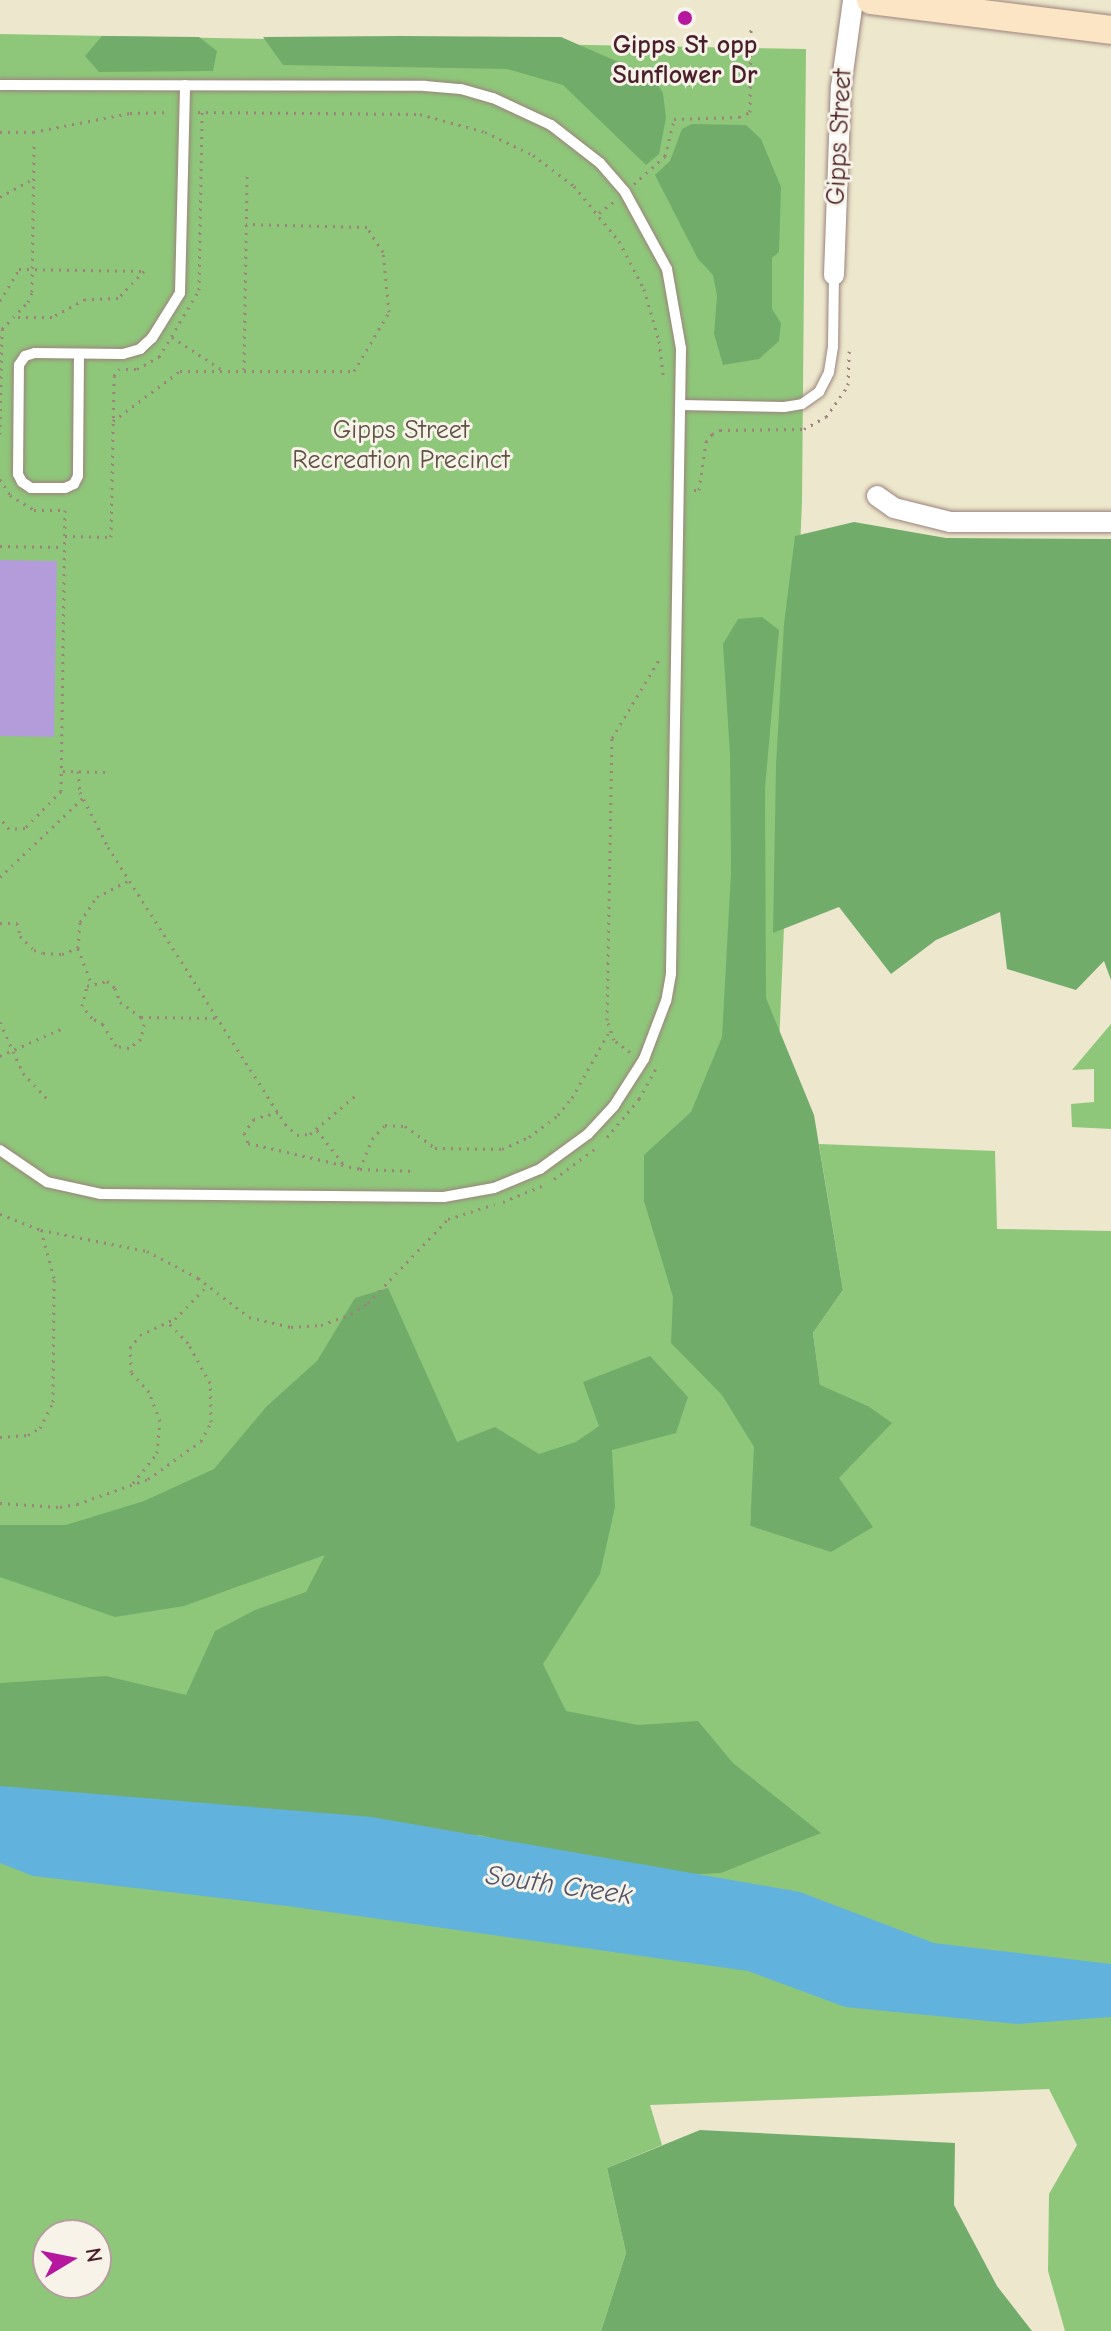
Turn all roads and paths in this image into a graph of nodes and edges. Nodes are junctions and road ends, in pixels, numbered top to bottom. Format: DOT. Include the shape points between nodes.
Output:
graph roads {
  1 [pos="853,0"];
  2 [pos="871,0"];
  3 [pos="751,26"];
  4 [pos="1111,30"];
  5 [pos="0,85"];
  6 [pos="185,85"];
  7 [pos="184,112"];
  8 [pos="0,132"];
  9 [pos="34,142"];
  10 [pos="247,174"];
  11 [pos="33,178"];
  12 [pos="625,192"];
  13 [pos="0,197"];
  14 [pos="599,213"];
  15 [pos="246,224"];
  16 [pos="32,269"];
  17 [pos="834,275"];
  18 [pos="0,301"];
  19 [pos="12,317"];
  20 [pos="1,327"];
  21 [pos="158,328"];
  22 [pos="849,351"];
  23 [pos="79,354"];
  24 [pos="224,371"];
  25 [pos="244,371"];
  26 [pos="0,382"];
  27 [pos="665,392"];
  28 [pos="681,405"];
  29 [pos="113,421"];
  30 [pos="0,434"];
  31 [pos="0,479"];
  32 [pos="679,490"];
  33 [pos="877,496"];
  34 [pos="1111,522"];
  35 [pos="0,546"];
  36 [pos="65,547"];
  37 [pos="662,648"];
  38 [pos="63,771"];
  39 [pos="78,771"];
  40 [pos="105,772"];
  41 [pos="83,798"];
  42 [pos="0,818"];
  43 [pos="0,877"];
  44 [pos="129,880"];
  45 [pos="0,923"];
  46 [pos="78,948"];
  47 [pos="91,982"];
  48 [pos="141,1017"];
  49 [pos="217,1018"];
  50 [pos="0,1022"];
  51 [pos="61,1029"];
  52 [pos="609,1032"];
  53 [pos="12,1051"];
  54 [pos="0,1056"];
  55 [pos="644,1059"];
  56 [pos="355,1096"];
  57 [pos="49,1101"];
  58 [pos="278,1112"];
  59 [pos="316,1129"];
  60 [pos="0,1150"];
  61 [pos="344,1165"];
  62 [pos="360,1169"];
  63 [pos="415,1171"];
  64 [pos="0,1214"];
  65 [pos="41,1230"];
  66 [pos="207,1286"];
  67 [pos="169,1323"];
  68 [pos="0,1437"];
  69 [pos="128,1486"];
  70 [pos="0,1503"];
  1 -- 17 [label="street, Gipps Street" via="841,87"];
  2 -- 4 [label="main road"];
  3 -- 12 [label="path" via="750,112 674,119 665,156"];
  5 -- 6 [label="lane"];
  6 -- 7 [label="lane"];
  6 -- 12 [label="lane" via="461,89 551,125 600,163"];
  7 -- 8 [label="path" via="130,113 33,132"];
  7 -- 14 [label="path" via="409,114 462,123 533,155"];
  7 -- 21 [label="lane" via="183,275 180,293"];
  9 -- 11 [label="path"];
  10 -- 15 [label="path"];
  11 -- 13 [label="path"];
  11 -- 16 [label="path"];
  12 -- 14 [label="path"];
  12 -- 28 [label="lane" via="667,269 681,348"];
  14 -- 27 [label="path" via="644,289 659,341"];
  15 -- 25 [label="path"];
  15 -- 25 [label="path" via="367,227 383,252 389,312 354,371"];
  16 -- 18 [label="path" via="19,269"];
  16 -- 19 [label="path" via="28,302"];
  16 -- 19 [label="path" via="144,271 118,298 85,299 52,317"];
  17 -- 28 [label="lane" via="833,347 819,392 802,404 784,407"];
  19 -- 20 [label="path"];
  20 -- 26 [label="path"];
  21 -- 23 [label="lane" via="140,349"];
  21 -- 24 [label="path"];
  22 -- 32 [label="path" via="848,385 826,417 804,429 720,430 706,442 699,490"];
  23 -- 23 [label="lane" via="78,476 65,488 31,488 18,474 19,365 35,353"];
  24 -- 25 [label="path"];
  24 -- 29 [label="path" via="180,371"];
  26 -- 30 [label="path"];
  28 -- 32 [label="lane"];
  31 -- 36 [label="path" via="10,495 34,510 65,510"];
  32 -- 55 [label="lane" via="672,961 666,1001"];
  33 -- 34 [label="street" via="894,508 950,522"];
  35 -- 36 [label="path"];
  36 -- 38 [label="path"];
  37 -- 52 [label="path" via="612,738"];
  38 -- 39 [label="path"];
  38 -- 42 [label="path" via="61,791 25,828 9,829"];
  39 -- 40 [label="path"];
  39 -- 41 [label="path"];
  41 -- 43 [label="path"];
  41 -- 44 [label="path"];
  44 -- 46 [label="path" via="89,905 80,922"];
  44 -- 49 [label="path"];
  45 -- 46 [label="path" via="17,923 20,936 43,953"];
  46 -- 47 [label="path"];
  47 -- 48 [label="path" via="107,981 120,1002"];
  47 -- 48 [label="path" via="82,1006 103,1024 116,1046 129,1048 141,1039"];
  48 -- 49 [label="path"];
  49 -- 58 [label="path"];
  50 -- 53 [label="path"];
  51 -- 53 [label="path"];
  52 -- 55 [label="path" via="621,1047"];
  52 -- 62 [label="path" via="572,1098 529,1137 502,1149 435,1148 405,1126 385,1125 372,1139"];
  53 -- 54 [label="path"];
  53 -- 57 [label="path" via="23,1073"];
  55 -- 60 [label="lane" via="614,1106 565,1152 518,1180 468,1194 101,1194 47,1182"];
  55 -- 66 [label="path" via="658,1068 625,1118 592,1152 528,1193 448,1219 368,1303 351,1314 321,1325 277,1326 249,1317"];
  56 -- 59 [label="path"];
  58 -- 59 [label="path" via="297,1135"];
  58 -- 61 [label="path" via="254,1119 244,1133 248,1143"];
  59 -- 61 [label="path"];
  61 -- 62 [label="path"];
  62 -- 63 [label="path"];
  64 -- 65 [label="path"];
  65 -- 66 [label="path" via="147,1251"];
  65 -- 68 [label="path" via="54,1278 53,1402 40,1428 28,1435"];
  66 -- 67 [label="path"];
  67 -- 69 [label="path" via="140,1335 128,1356 131,1372 154,1401 160,1432 150,1466"];
  67 -- 69 [label="path" via="205,1370 213,1394 211,1422 189,1452"];
  69 -- 70 [label="path" via="60,1507"];
}
